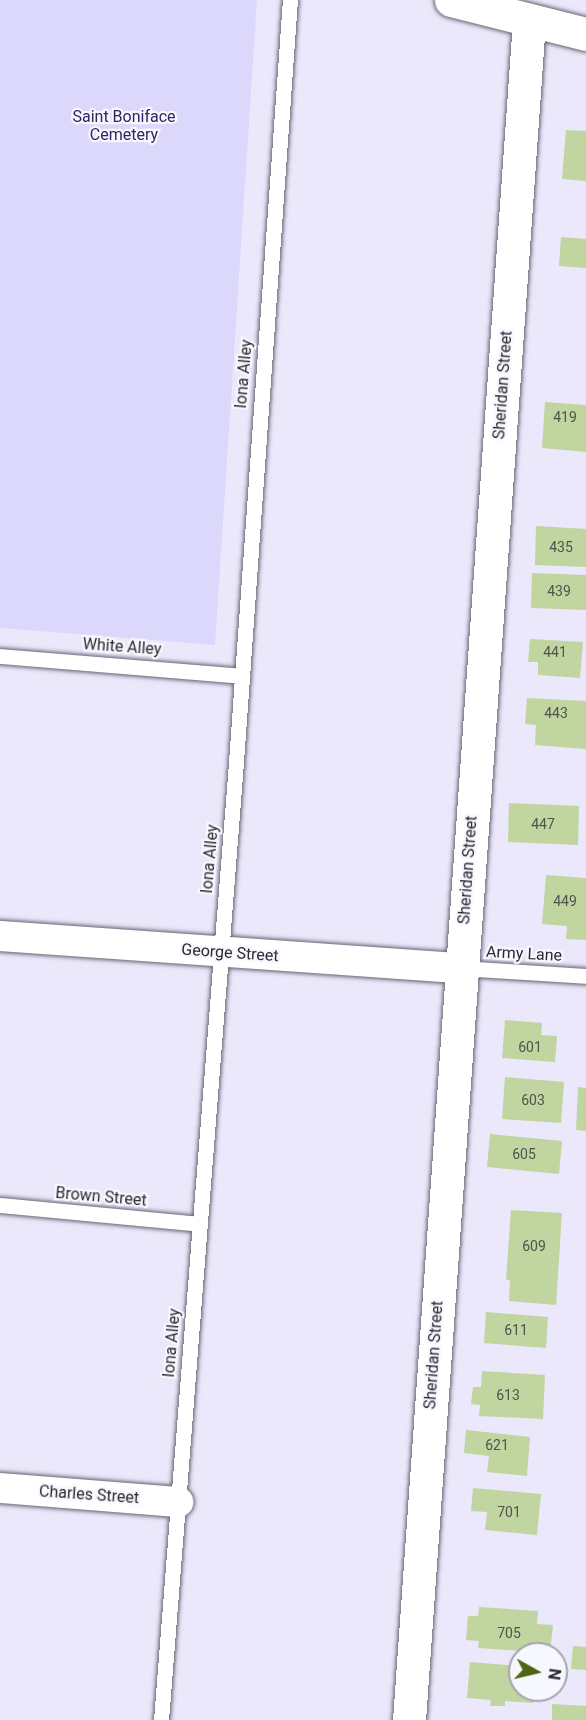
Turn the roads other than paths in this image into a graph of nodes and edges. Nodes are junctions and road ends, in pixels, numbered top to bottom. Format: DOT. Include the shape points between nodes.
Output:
graph roads {
  1 [pos="290,0"];
  2 [pos="465,2"];
  3 [pos="529,20"];
  4 [pos="586,34"];
  5 [pos="0,656"];
  6 [pos="242,676"];
  7 [pos="0,936"];
  8 [pos="219,952"];
  9 [pos="460,968"];
  10 [pos="586,976"];
  11 [pos="0,1205"];
  12 [pos="200,1224"];
  13 [pos="0,1488"];
  14 [pos="178,1502"];
  15 [pos="161,1720"];
  16 [pos="409,1720"];
  1 -- 6 [label="lane, Iona Alley"];
  2 -- 3 [label="street"];
  3 -- 4 [label="street"];
  3 -- 9 [label="street, Sheridan Street"];
  5 -- 6 [label="lane, White Alley"];
  6 -- 8 [label="lane, Iona Alley"];
  7 -- 8 [label="street, George Street"];
  8 -- 9 [label="street, George Street"];
  8 -- 12 [label="lane, Iona Alley"];
  9 -- 10 [label="lane, Army Lane"];
  9 -- 16 [label="street, Sheridan Street"];
  11 -- 12 [label="lane, Brown Street"];
  12 -- 14 [label="lane, Iona Alley"];
  13 -- 14 [label="street, Charles Street"];
  14 -- 15 [label="lane, Iona Alley"];
}
